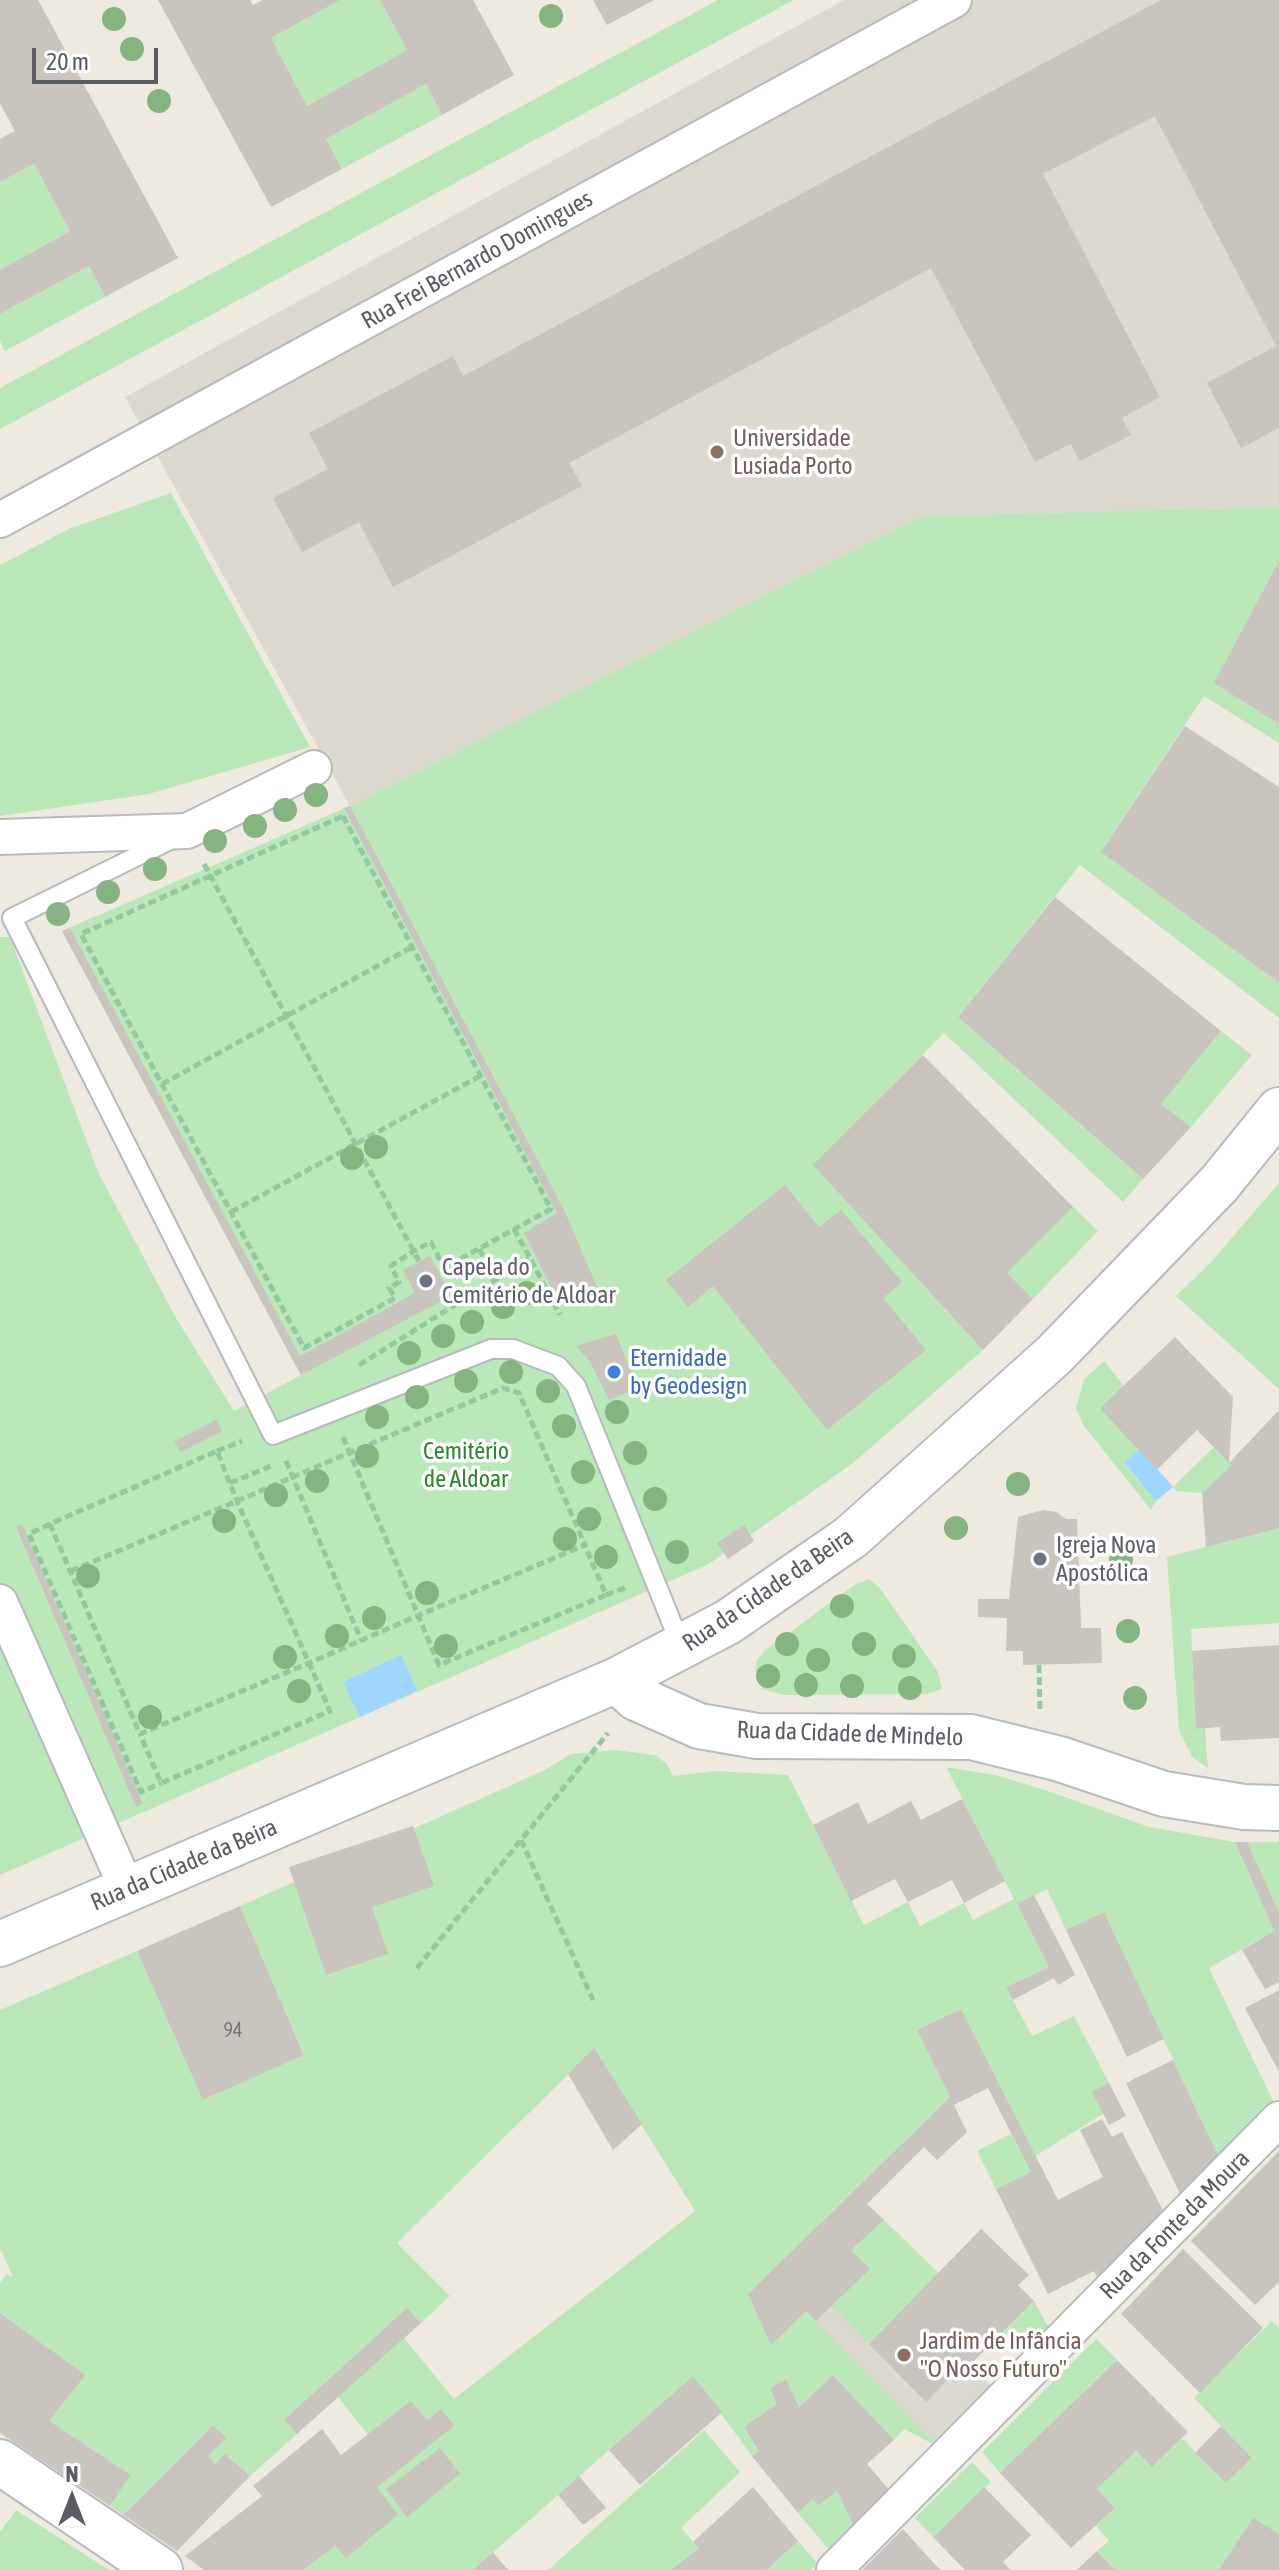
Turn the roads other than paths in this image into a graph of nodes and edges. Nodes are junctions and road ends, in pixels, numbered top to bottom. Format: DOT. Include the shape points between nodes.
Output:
graph roads {
  1 [pos="954,0"];
  2 [pos="0,520"];
  3 [pos="314,768"];
  4 [pos="187,831"];
  5 [pos="0,837"];
  6 [pos="1279,1110"];
  7 [pos="0,1602"];
  8 [pos="682,1648"];
  9 [pos="626,1689"];
  10 [pos="1279,1808"];
  11 [pos="127,1889"];
  12 [pos="0,1944"];
  13 [pos="1279,2119"];
  14 [pos="0,2462"];
  15 [pos="160,2570"];
  16 [pos="834,2570"];
  1 -- 2 [label="street, Rua Frei Bernardo Domingues"];
  3 -- 4 [label="street"];
  4 -- 5 [label="street"];
  4 -- 8 [label="lane" via="12,918 273,1435 491,1349 513,1349 558,1366 576,1386"];
  6 -- 8 [label="street, Rua da Cidade da Beira" via="1132,1278 1001,1403 851,1537"];
  7 -- 11 [label="street"];
  8 -- 9 [label="street, Rua da Cidade da Beira"];
  9 -- 10 [label="street, Rua da Cidade de Mindelo" via="699,1726 757,1736 971,1737 1060,1759 1164,1794"];
  9 -- 11 [label="street, Rua da Cidade da Beira"];
  11 -- 12 [label="street, Rua da Cidade da Beira"];
  13 -- 16 [label="street, Rua da Fonte da Moura"];
  14 -- 15 [label="street"];
}
